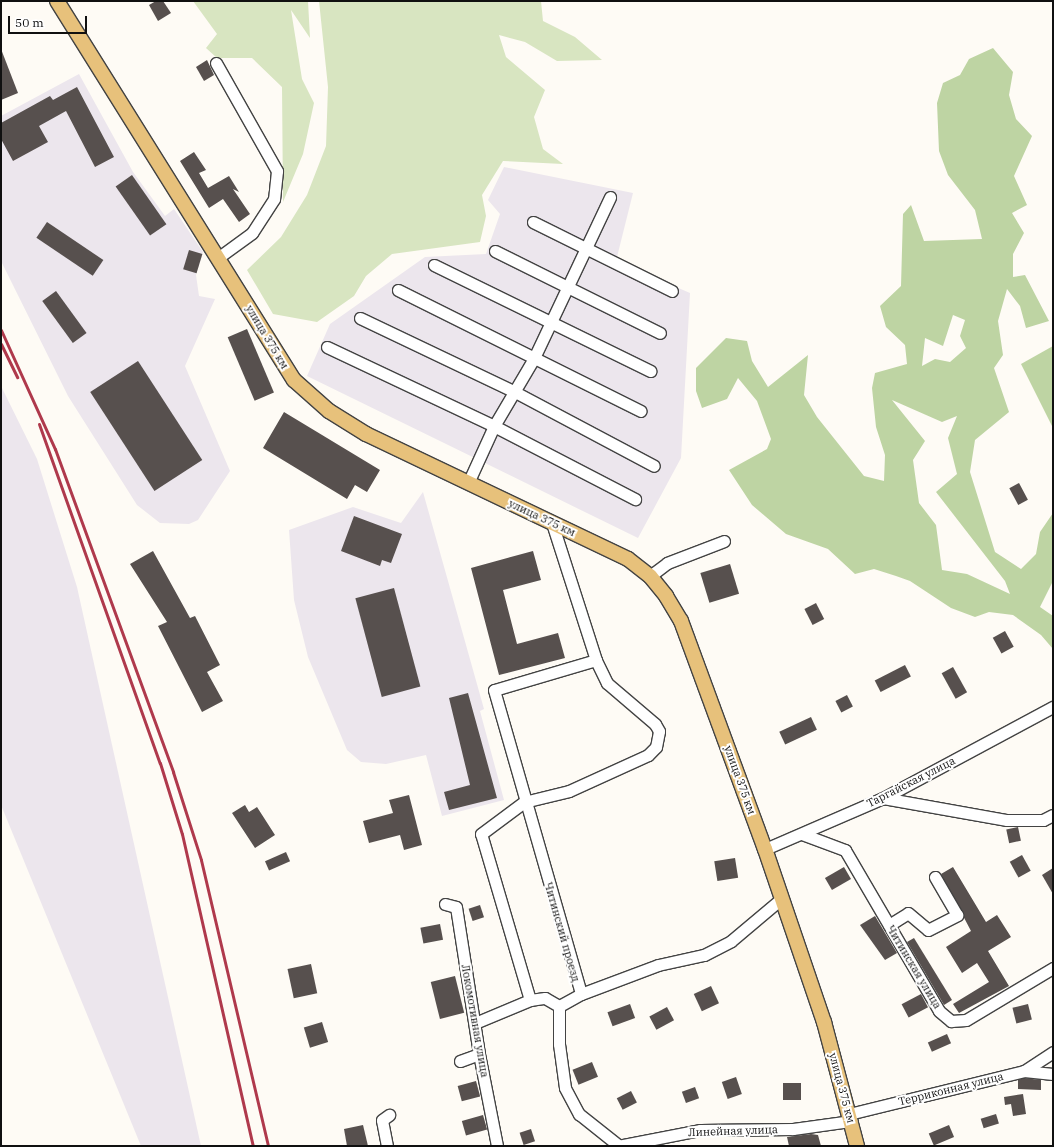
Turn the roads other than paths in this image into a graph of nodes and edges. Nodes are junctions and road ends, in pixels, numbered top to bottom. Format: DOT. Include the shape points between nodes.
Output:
graph roads {
  1 [pos="57,1"];
  2 [pos="216,63"];
  3 [pos="610,197"];
  4 [pos="533,222"];
  5 [pos="584,248"];
  6 [pos="494,251"];
  7 [pos="219,257"];
  8 [pos="434,265"];
  9 [pos="568,286"];
  10 [pos="398,290"];
  11 [pos="672,291"];
  12 [pos="360,318"];
  13 [pos="550,320"];
  14 [pos="660,333"];
  15 [pos="327,347"];
  16 [pos="534,358"];
  17 [pos="650,371"];
  18 [pos="515,392"];
  19 [pos="641,411"];
  20 [pos="494,426"];
  21 [pos="654,466"];
  22 [pos="468,483"];
  23 [pos="635,500"];
  24 [pos="552,523"];
  25 [pos="724,541"];
  26 [pos="650,576"];
  27 [pos="596,660"];
  28 [pos="1053,707"];
  29 [pos="882,798"];
  30 [pos="524,802"];
  31 [pos="1053,815"];
  32 [pos="802,834"];
  33 [pos="765,849"];
  34 [pos="935,877"];
  35 [pos="782,898"];
  36 [pos="445,904"];
  37 [pos="889,925"];
  38 [pos="1053,968"];
  39 [pos="581,994"];
  40 [pos="530,1000"];
  41 [pos="559,1006"];
  42 [pos="475,1023"];
  43 [pos="1053,1052"];
  44 [pos="479,1054"];
  45 [pos="460,1061"];
  46 [pos="1024,1072"];
  47 [pos="1053,1074"];
  48 [pos="389,1115"];
  49 [pos="850,1117"];
  50 [pos="618,1145"];
  51 [pos="387,1146"];
  52 [pos="497,1146"];
  53 [pos="857,1146"];
  1 -- 7 [label="main road, улица 375 км"];
  2 -- 7 [label="street" via="277,171 274,199 252,233"];
  3 -- 5 [label="street"];
  4 -- 5 [label="street"];
  5 -- 9 [label="street"];
  5 -- 11 [label="street"];
  6 -- 9 [label="street"];
  7 -- 22 [label="main road, улица 375 км" via="280,362 310,396 366,434"];
  8 -- 13 [label="street"];
  9 -- 13 [label="street"];
  9 -- 14 [label="street"];
  10 -- 16 [label="street"];
  12 -- 18 [label="street"];
  13 -- 16 [label="street"];
  13 -- 17 [label="street"];
  15 -- 20 [label="street"];
  16 -- 18 [label="street"];
  16 -- 19 [label="street"];
  18 -- 20 [label="street"];
  18 -- 21 [label="street"];
  20 -- 22 [label="street"];
  20 -- 23 [label="street"];
  22 -- 24 [label="main road, улица 375 км"];
  24 -- 26 [label="main road, улица 375 км" via="613,551"];
  24 -- 27 [label="street"];
  25 -- 26 [label="street" via="667,563"];
  26 -- 33 [label="main road, улица 375 км" via="681,621"];
  27 -- 30 [label="street, Читинский проезд" via="494,690"];
  27 -- 30 [label="street" via="607,683 660,731 656,747 648,755 569,791"];
  28 -- 29 [label="street, Таргайская улица"];
  29 -- 31 [label="street" via="1007,820 1043,820"];
  29 -- 32 [label="street, Таргайская улица"];
  30 -- 39 [label="street, Читинский проезд"];
  30 -- 40 [label="street" via="481,834"];
  32 -- 33 [label="street, Таргайская улица"];
  32 -- 37 [label="street, Читинская улица" via="845,850"];
  33 -- 35 [label="main road, улица 375 км"];
  34 -- 37 [label="street" via="957,915 928,930 908,913"];
  35 -- 39 [label="street" via="731,941 704,955 658,965"];
  35 -- 49 [label="main road, улица 375 км" via="824,1022"];
  36 -- 42 [label="street, Локомотивная улица" via="456,907"];
  37 -- 38 [label="street, Читинская улица" via="939,1012 951,1021 966,1020"];
  39 -- 41 [label="street, Читинский проезд"];
  40 -- 41 [label="street" via="545,998"];
  40 -- 42 [label="street"];
  41 -- 50 [label="street" via="559,1044 565,1088 579,1114"];
  42 -- 44 [label="street, Локомотивная улица"];
  43 -- 46 [label="street"];
  44 -- 45 [label="street"];
  44 -- 52 [label="street, Локомотивная улица"];
  46 -- 47 [label="street, Терриконная улица"];
  46 -- 49 [label="street, Терриконная улица"];
  48 -- 51 [label="street" via="382,1120"];
  49 -- 50 [label="street, Линейная улица" via="793,1129 700,1130"];
  49 -- 53 [label="main road, улица 375 км"];
}
